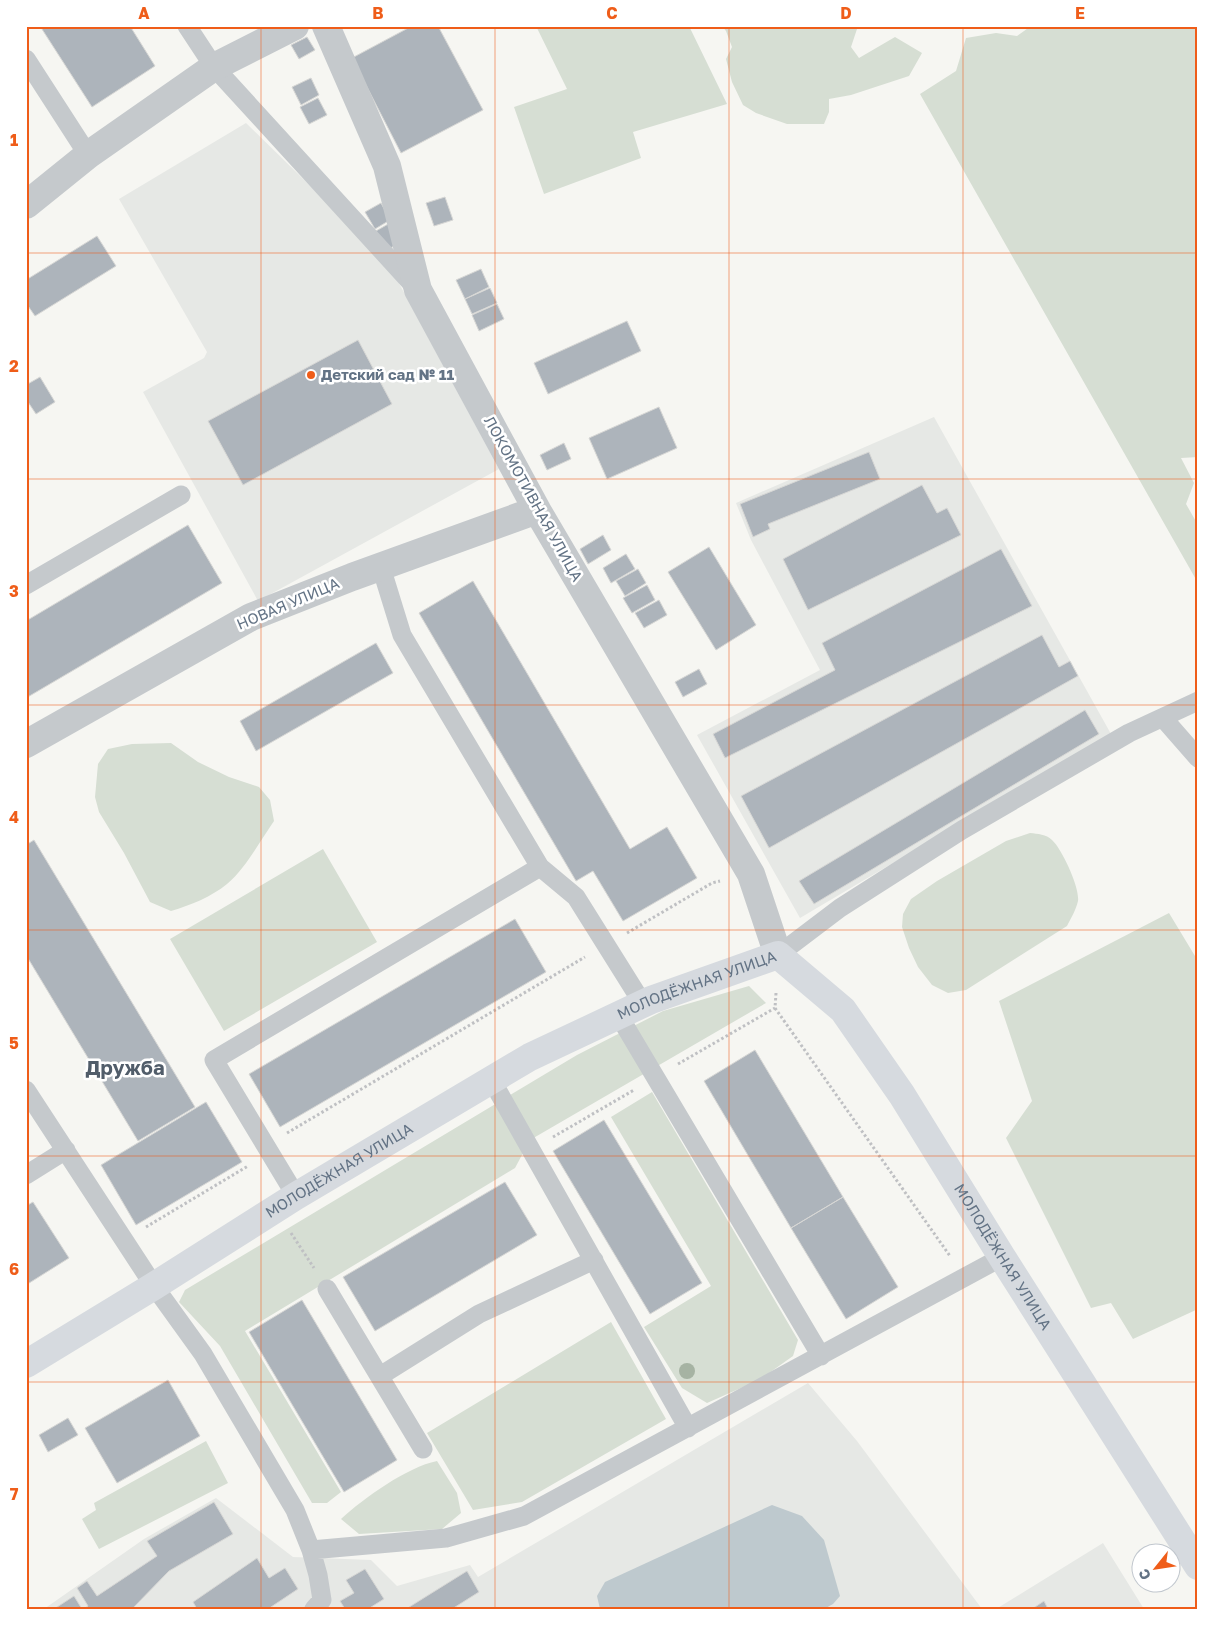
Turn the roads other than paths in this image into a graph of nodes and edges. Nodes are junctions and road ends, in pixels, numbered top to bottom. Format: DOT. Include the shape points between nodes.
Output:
graph roads {
  1 [pos="187,26"];
  2 [pos="295,26"];
  3 [pos="326,26"];
  4 [pos="26,59"];
  5 [pos="214,67"];
  6 [pos="88,155"];
  7 [pos="26,205"];
  8 [pos="418,290"];
  9 [pos="181,495"];
  10 [pos="537,510"];
  11 [pos="381,567"];
  12 [pos="26,585"];
  13 [pos="1198,701"];
  14 [pos="1164,718"];
  15 [pos="26,744"];
  16 [pos="1198,758"];
  17 [pos="540,867"];
  18 [pos="778,955"];
  19 [pos="631,1010"];
  20 [pos="491,1080"];
  21 [pos="26,1090"];
  22 [pos="66,1150"];
  23 [pos="26,1175"];
  24 [pos="286,1203"];
  25 [pos="1002,1257"];
  26 [pos="594,1260"];
  27 [pos="154,1286"];
  28 [pos="327,1289"];
  29 [pos="821,1356"];
  30 [pos="26,1364"];
  31 [pos="380,1376"];
  32 [pos="688,1428"];
  33 [pos="423,1449"];
  34 [pos="310,1550"];
  35 [pos="1198,1566"];
  36 [pos="314,1609"];
  1 -- 5 [label="lane"];
  2 -- 5 [label="street"];
  3 -- 8 [label="street, ЛОКОМОТИВНАЯ УЛИЦА" via="387,166"];
  4 -- 6 [label="lane"];
  5 -- 6 [label="street"];
  5 -- 8 [label="lane"];
  6 -- 7 [label="street"];
  8 -- 10 [label="street, ЛОКОМОТИВНАЯ УЛИЦА"];
  9 -- 12 [label="lane"];
  10 -- 11 [label="street, НОВАЯ УЛИЦА"];
  10 -- 18 [label="street, ЛОКОМОТИВНАЯ УЛИЦА" via="752,874"];
  11 -- 15 [label="street, НОВАЯ УЛИЦА" via="251,617"];
  11 -- 17 [label="lane" via="402,635"];
  13 -- 14 [label="lane"];
  14 -- 16 [label="lane"];
  14 -- 18 [label="lane" via="1129,733 962,830 840,908"];
  17 -- 19 [label="lane" via="576,897 606,945"];
  17 -- 24 [label="lane" via="214,1060 266,1146"];
  18 -- 19 [label="street, МОЛОДЁЖНАЯ УЛИЦА"];
  18 -- 25 [label="street, МОЛОДЁЖНАЯ УЛИЦА" via="843,1010 902,1095"];
  19 -- 20 [label="street, МОЛОДЁЖНАЯ УЛИЦА" via="530,1057"];
  19 -- 29 [label="lane"];
  20 -- 24 [label="street, МОЛОДЁЖНАЯ УЛИЦА"];
  20 -- 26 [label="lane"];
  21 -- 22 [label="lane"];
  22 -- 23 [label="lane"];
  22 -- 27 [label="lane"];
  24 -- 27 [label="street, МОЛОДЁЖНАЯ УЛИЦА"];
  25 -- 29 [label="lane"];
  25 -- 35 [label="street, МОЛОДЁЖНАЯ УЛИЦА"];
  26 -- 31 [label="lane" via="479,1314"];
  26 -- 32 [label="lane"];
  27 -- 30 [label="street, МОЛОДЁЖНАЯ УЛИЦА"];
  27 -- 34 [label="lane" via="218,1379 295,1510"];
  28 -- 31 [label="lane"];
  29 -- 32 [label="lane"];
  31 -- 33 [label="lane"];
  32 -- 34 [label="lane" via="524,1516 446,1538"];
  34 -- 36 [label="lane" via="322,1600"];
}
